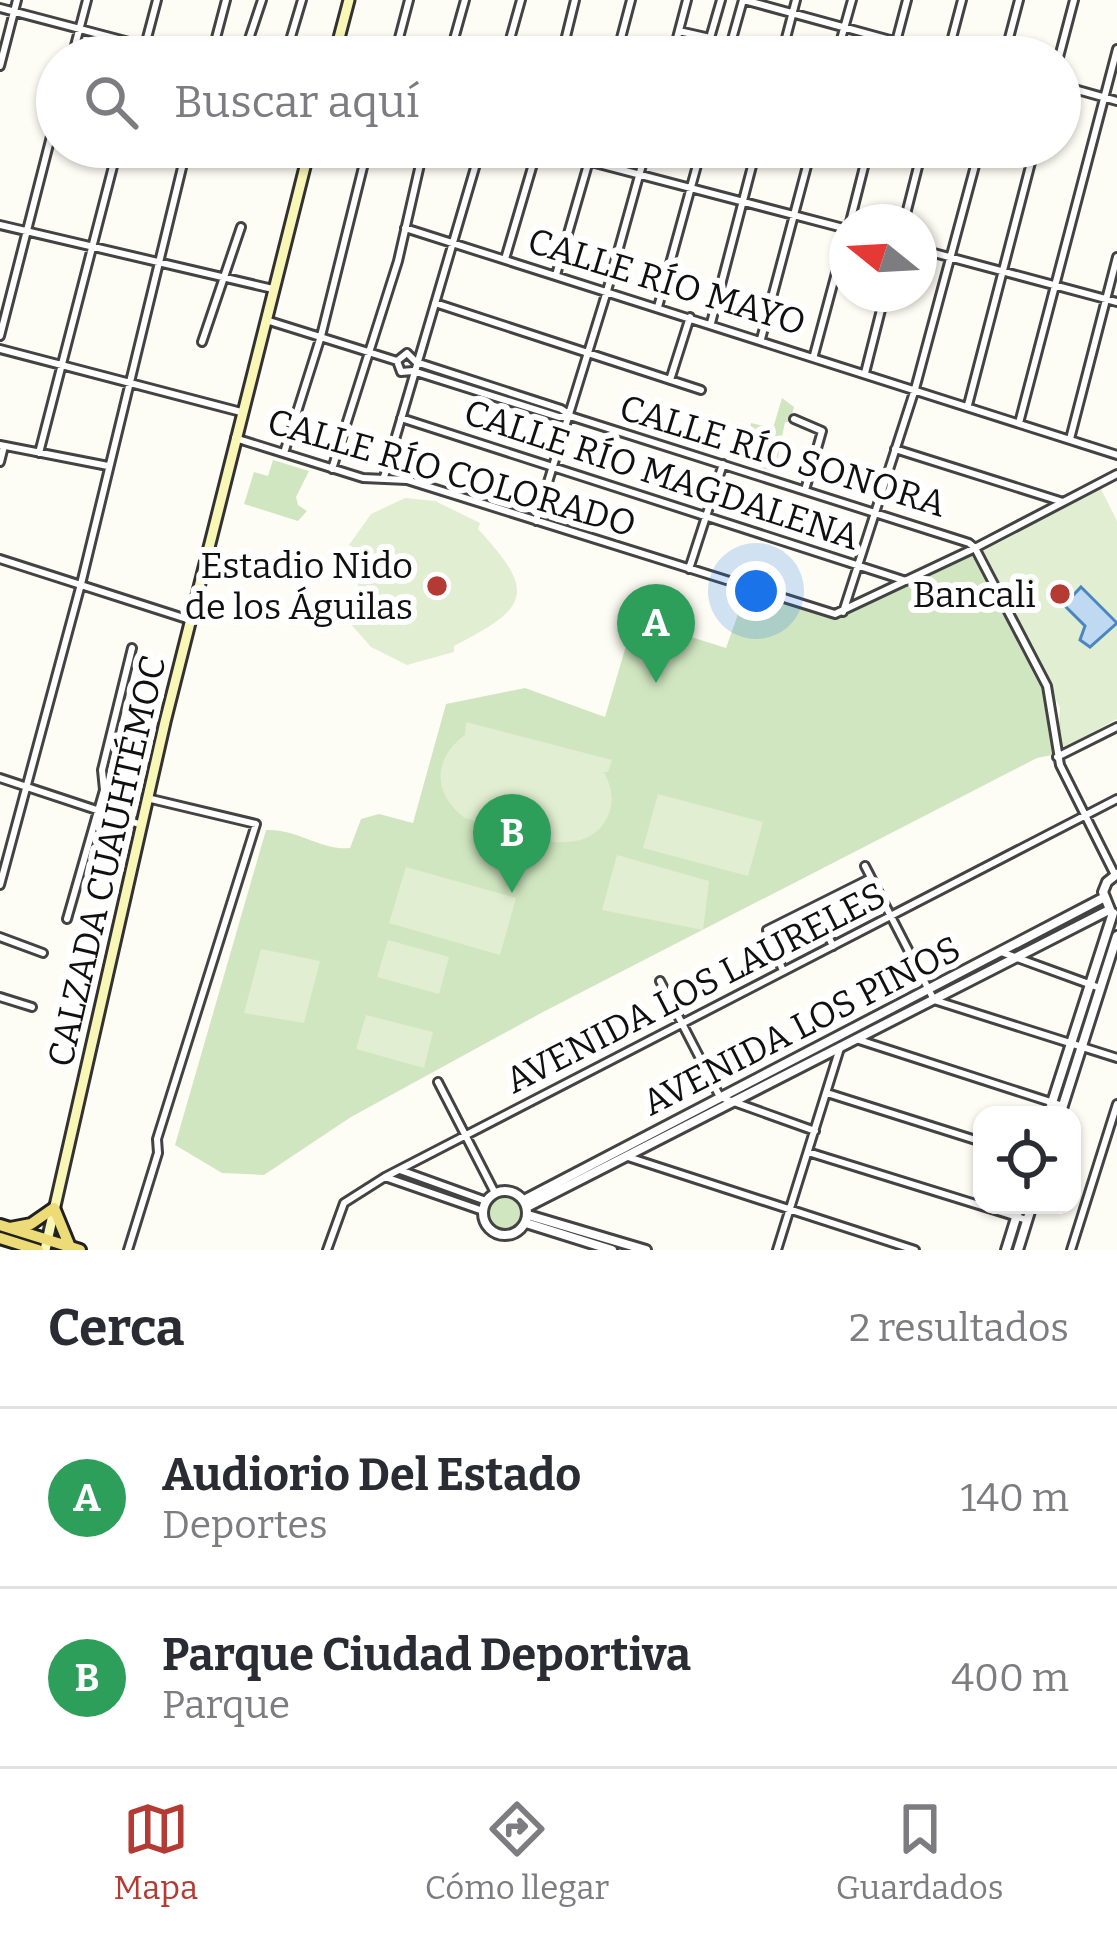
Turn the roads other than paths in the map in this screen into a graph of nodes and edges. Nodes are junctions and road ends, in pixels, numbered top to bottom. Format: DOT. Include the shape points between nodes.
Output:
graph roads {
  1 [pos="17,0"];
  2 [pos="87,0"];
  3 [pos="157,0"];
  4 [pos="226,0"];
  5 [pos="262,0"];
  6 [pos="302,0"];
  7 [pos="349,0"];
  8 [pos="410,0"];
  9 [pos="465,0"];
  10 [pos="521,0"];
  11 [pos="575,0"];
  12 [pos="632,0"];
  13 [pos="687,0"];
  14 [pos="721,0"];
  15 [pos="743,0"];
  16 [pos="796,0"];
  17 [pos="851,0"];
  18 [pos="907,0"];
  19 [pos="962,0"];
  20 [pos="1019,0"];
  21 [pos="1075,0"];
  22 [pos="0,8"];
  23 [pos="14,12"];
  24 [pos="792,14"];
  25 [pos="844,28"];
  26 [pos="79,29"];
  27 [pos="679,31"];
  28 [pos="77,36"];
  29 [pos="106,36"];
  30 [pos="148,36"];
  31 [pos="217,36"];
  32 [pos="250,36"];
  33 [pos="291,36"];
  34 [pos="340,36"];
  35 [pos="400,36"];
  36 [pos="455,36"];
  37 [pos="512,36"];
  38 [pos="566,36"];
  39 [pos="622,36"];
  40 [pos="678,36"];
  41 [pos="701,36"];
  42 [pos="711,36"];
  43 [pos="733,36"];
  44 [pos="786,36"];
  45 [pos="842,36"];
  46 [pos="874,36"];
  47 [pos="898,36"];
  48 [pos="953,36"];
  49 [pos="1010,36"];
  50 [pos="1065,36"];
  51 [pos="1117,49"];
  52 [pos="0,66"];
  53 [pos="1081,91"];
  54 [pos="1104,97"];
  55 [pos="1117,100"];
  56 [pos="43,168"];
  57 [pos="112,168"];
  58 [pos="182,168"];
  59 [pos="305,168"];
  60 [pos="363,168"];
  61 [pos="419,168"];
  62 [pos="475,168"];
  63 [pos="531,168"];
  64 [pos="587,168"];
  65 [pos="613,168"];
  66 [pos="642,168"];
  67 [pos="696,168"];
  68 [pos="752,168"];
  69 [pos="807,168"];
  70 [pos="864,168"];
  71 [pos="918,168"];
  72 [pos="974,168"];
  73 [pos="1029,168"];
  74 [pos="640,175"];
  75 [pos="691,189"];
  76 [pos="742,203"];
  77 [pos="854,204"];
  78 [pos="909,204"];
  79 [pos="794,216"];
  80 [pos="829,224"];
  81 [pos="0,225"];
  82 [pos="241,227"];
  83 [pos="405,228"];
  84 [pos="26,232"];
  85 [pos="454,243"];
  86 [pos="91,249"];
  87 [pos="937,255"];
  88 [pos="1117,256"];
  89 [pos="505,259"];
  90 [pos="950,259"];
  91 [pos="157,263"];
  92 [pos="1002,272"];
  93 [pos="556,275"];
  94 [pos="226,278"];
  95 [pos="1054,286"];
  96 [pos="274,289"];
  97 [pos="608,291"];
  98 [pos="829,299"];
  99 [pos="1106,299"];
  100 [pos="1117,302"];
  101 [pos="435,303"];
  102 [pos="658,307"];
  103 [pos="880,312"];
  104 [pos="690,317"];
  105 [pos="266,320"];
  106 [pos="711,324"];
  107 [pos="0,336"];
  108 [pos="321,336"];
  109 [pos="761,339"];
  110 [pos="202,342"];
  111 [pos="0,349"];
  112 [pos="370,352"];
  113 [pos="588,353"];
  114 [pos="814,355"];
  115 [pos="397,361"];
  116 [pos="62,366"];
  117 [pos="414,367"];
  118 [pos="865,373"];
  119 [pos="670,380"];
  120 [pos="130,383"];
  121 [pos="914,389"];
  122 [pos="701,390"];
  123 [pos="968,406"];
  124 [pos="242,412"];
  125 [pos="570,416"];
  126 [pos="401,418"];
  127 [pos="794,419"];
  128 [pos="1019,423"];
  129 [pos="236,438"];
  130 [pos="1070,439"];
  131 [pos="2,445"];
  132 [pos="895,449"];
  133 [pos="39,453"];
  134 [pos="284,453"];
  135 [pos="1117,454"];
  136 [pos="0,462"];
  137 [pos="723,464"];
  138 [pos="110,466"];
  139 [pos="332,469"];
  140 [pos="551,469"];
  141 [pos="1116,472"];
  142 [pos="383,478"];
  143 [pos="805,490"];
  144 [pos="1063,502"];
  145 [pos="875,512"];
  146 [pos="706,517"];
  147 [pos="536,521"];
  148 [pos="975,548"];
  149 [pos="0,559"];
  150 [pos="858,565"];
  151 [pos="688,570"];
  152 [pos="907,581"];
  153 [pos="81,584"];
  154 [pos="843,612"];
  155 [pos="190,620"];
  156 [pos="132,648"];
  157 [pos="1117,727"];
  158 [pos="1058,757"];
  159 [pos="0,778"];
  160 [pos="26,787"];
  161 [pos="147,798"];
  162 [pos="1117,800"];
  163 [pos="98,810"];
  164 [pos="1085,816"];
  165 [pos="142,825"];
  166 [pos="865,866"];
  167 [pos="1116,875"];
  168 [pos="871,878"];
  169 [pos="0,885"];
  170 [pos="1103,898"];
  171 [pos="814,907"];
  172 [pos="1113,913"];
  173 [pos="891,916"];
  174 [pos="67,919"];
  175 [pos="1117,936"];
  176 [pos="0,938"];
  177 [pos="833,946"];
  178 [pos="1001,952"];
  179 [pos="44,953"];
  180 [pos="1012,959"];
  181 [pos="783,971"];
  182 [pos="660,981"];
  183 [pos="1090,984"];
  184 [pos="1100,988"];
  185 [pos="929,989"];
  186 [pos="0,997"];
  187 [pos="934,1000"];
  188 [pos="32,1006"];
  189 [pos="683,1023"];
  190 [pos="853,1035"];
  191 [pos="839,1043"];
  192 [pos="1071,1043"];
  193 [pos="1082,1047"];
  194 [pos="1117,1058"];
  195 [pos="438,1082"];
  196 [pos="827,1093"];
  197 [pos="720,1097"];
  198 [pos="1052,1102"];
  199 [pos="731,1104"];
  200 [pos="1117,1104"];
  201 [pos="1051,1106"];
  202 [pos="1056,1106"];
  203 [pos="1064,1106"];
  204 [pos="815,1131"];
  205 [pos="466,1136"];
  206 [pos="973,1139"];
  207 [pos="808,1152"];
  208 [pos="613,1153"];
  209 [pos="625,1156"];
  210 [pos="400,1170"];
  211 [pos="385,1177"];
  212 [pos="495,1193"];
  213 [pos="485,1206"];
  214 [pos="54,1208"];
  215 [pos="526,1211"];
  216 [pos="790,1211"];
  217 [pos="1029,1214"];
  218 [pos="1016,1216"];
  219 [pos="1027,1220"];
  220 [pos="5,1226"];
  221 [pos="498,1234"];
  222 [pos="0,1238"];
  223 [pos="43,1246"];
  224 [pos="75,1248"];
  225 [pos="128,1250"];
  226 [pos="327,1250"];
  227 [pos="492,1250"];
  228 [pos="613,1250"];
  229 [pos="646,1250"];
  230 [pos="777,1250"];
  231 [pos="915,1250"];
  232 [pos="1006,1250"];
  233 [pos="1018,1250"];
  234 [pos="1071,1250"];
  1 -- 23 [label="street"];
  2 -- 26 [label="street"];
  3 -- 30 [label="street"];
  4 -- 31 [label="street"];
  5 -- 32 [label="street"];
  6 -- 33 [label="street"];
  7 -- 34 [label="main road"];
  8 -- 35 [label="street"];
  9 -- 36 [label="street"];
  10 -- 37 [label="street"];
  11 -- 38 [label="street"];
  12 -- 39 [label="street"];
  13 -- 27 [label="street"];
  14 -- 42 [label="street"];
  15 -- 24 [label="street"];
  15 -- 43 [label="street"];
  16 -- 24 [label="street"];
  17 -- 25 [label="street"];
  18 -- 47 [label="street"];
  19 -- 48 [label="street"];
  20 -- 49 [label="street"];
  21 -- 50 [label="street"];
  22 -- 23 [label="street"];
  23 -- 26 [label="street"];
  23 -- 52 [label="street"];
  24 -- 25 [label="street"];
  24 -- 44 [label="street"];
  25 -- 45 [label="street"];
  25 -- 46 [label="street"];
  26 -- 28 [label="street"];
  26 -- 29 [label="street"];
  27 -- 40 [label="street"];
  27 -- 41 [label="street"];
  51 -- 54 [label="street"];
  53 -- 54 [label="street"];
  54 -- 55 [label="street"];
  54 -- 95 [label="street"];
  56 -- 84 [label="street"];
  57 -- 86 [label="street"];
  58 -- 91 [label="street"];
  59 -- 96 [label="main road, CALZADA CUAUHTÉMOC"];
  60 -- 108 [label="street"];
  61 -- 83 [label="street"];
  62 -- 85 [label="street"];
  63 -- 89 [label="street"];
  64 -- 93 [label="street"];
  65 -- 74 [label="street"];
  66 -- 74 [label="street"];
  67 -- 75 [label="street"];
  68 -- 76 [label="street"];
  69 -- 79 [label="street"];
  70 -- 77 [label="street"];
  71 -- 78 [label="street"];
  72 -- 90 [label="street"];
  73 -- 92 [label="street"];
  74 -- 75 [label="street"];
  74 -- 97 [label="street"];
  75 -- 76 [label="street"];
  75 -- 102 [label="street"];
  76 -- 79 [label="street"];
  76 -- 106 [label="street"];
  79 -- 80 [label="street"];
  79 -- 109 [label="street"];
  81 -- 84 [label="street"];
  82 -- 94 [label="street"];
  83 -- 85 [label="street, CALLE RÍO MAYO"];
  83 -- 112 [label="street"];
  84 -- 86 [label="street"];
  84 -- 107 [label="street"];
  85 -- 89 [label="street, CALLE RÍO MAYO"];
  85 -- 101 [label="street"];
  86 -- 91 [label="street"];
  86 -- 116 [label="street"];
  87 -- 90 [label="street"];
  88 -- 99 [label="street"];
  89 -- 93 [label="street, CALLE RÍO MAYO"];
  90 -- 92 [label="street"];
  90 -- 121 [label="street"];
  91 -- 94 [label="street"];
  91 -- 120 [label="street"];
  92 -- 95 [label="street"];
  92 -- 123 [label="street"];
  93 -- 97 [label="street, CALLE RÍO MAYO"];
  94 -- 96 [label="street"];
  94 -- 110 [label="street"];
  95 -- 99 [label="street"];
  95 -- 128 [label="street"];
  96 -- 105 [label="main road, CALZADA CUAUHTÉMOC"];
  97 -- 102 [label="street, CALLE RÍO MAYO"];
  97 -- 113 [label="street"];
  98 -- 114 [label="street"];
  99 -- 100 [label="street"];
  99 -- 130 [label="street"];
  101 -- 113 [label="street"];
  101 -- 117 [label="street"];
  102 -- 104 [label="street, CALLE RÍO MAYO"];
  103 -- 118 [label="street"];
  104 -- 106 [label="street, CALLE RÍO MAYO"];
  104 -- 119 [label="street"];
  105 -- 108 [label="street, CALLE RÍO SONORA"];
  105 -- 124 [label="main road, CALZADA CUAUHTÉMOC"];
  106 -- 109 [label="street, CALLE RÍO MAYO"];
  108 -- 112 [label="street, CALLE RÍO SONORA"];
  108 -- 134 [label="street"];
  109 -- 114 [label="street, CALLE RÍO MAYO"];
  111 -- 116 [label="street"];
  112 -- 115 [label="street, CALLE RÍO SONORA"];
  112 -- 139 [label="street"];
  113 -- 119 [label="street"];
  113 -- 125 [label="street"];
  114 -- 118 [label="street, CALLE RÍO MAYO"];
  115 -- 117 [label="street, CALLE RÍO SONORA" via="401,372"];
  115 -- 117 [label="street, CALLE RÍO SONORA" via="407,353"];
  116 -- 120 [label="street"];
  116 -- 133 [label="street"];
  117 -- 125 [label="street, CALLE RÍO SONORA"];
  117 -- 126 [label="street"];
  118 -- 121 [label="street, CALLE RÍO MAYO"];
  119 -- 122 [label="street"];
  120 -- 124 [label="street"];
  120 -- 138 [label="street"];
  121 -- 123 [label="street, CALLE RÍO MAYO"];
  121 -- 132 [label="street"];
  123 -- 128 [label="street, CALLE RÍO MAYO"];
  124 -- 129 [label="main road, CALZADA CUAUHTÉMOC"];
  125 -- 137 [label="street, CALLE RÍO SONORA"];
  125 -- 140 [label="street"];
  126 -- 140 [label="street, CALLE RÍO MAGDALENA"];
  126 -- 142 [label="street"];
  127 -- 143 [label="street" via="822,431"];
  128 -- 130 [label="street, CALLE RÍO MAYO"];
  129 -- 134 [label="street, CALLE RÍO COLORADO"];
  129 -- 155 [label="main road, CALZADA CUAUHTÉMOC"];
  130 -- 135 [label="street, CALLE RÍO MAYO"];
  131 -- 133 [label="street"];
  131 -- 136 [label="street"];
  132 -- 144 [label="street"];
  132 -- 145 [label="street"];
  133 -- 138 [label="street"];
  134 -- 139 [label="street, CALLE RÍO COLORADO"];
  137 -- 143 [label="street, CALLE RÍO SONORA"];
  137 -- 146 [label="street"];
  138 -- 153 [label="street"];
  139 -- 142 [label="street, CALLE RÍO COLORADO"];
  140 -- 146 [label="street, CALLE RÍO MAGDALENA"];
  140 -- 147 [label="street"];
  141 -- 144 [label="street"];
  142 -- 147 [label="street, CALLE RÍO COLORADO"];
  143 -- 145 [label="street, CALLE RÍO SONORA"];
  144 -- 148 [label="street"];
  145 -- 148 [label="street, CALLE RÍO SONORA"];
  145 -- 150 [label="street"];
  146 -- 150 [label="street, CALLE RÍO MAGDALENA"];
  146 -- 151 [label="street"];
  147 -- 151 [label="street, CALLE RÍO COLORADO"];
  148 -- 152 [label="street"];
  148 -- 158 [label="street" via="1047,686"];
  149 -- 153 [label="street"];
  150 -- 152 [label="street, CALLE RÍO MAGDALENA"];
  150 -- 154 [label="street"];
  151 -- 154 [label="street, CALLE RÍO COLORADO"];
  152 -- 154 [label="street"];
  153 -- 155 [label="street"];
  153 -- 160 [label="street"];
  155 -- 161 [label="main road, CALZADA CUAUHTÉMOC"];
  156 -- 163 [label="street"];
  157 -- 158 [label="street"];
  158 -- 164 [label="street"];
  159 -- 160 [label="street"];
  160 -- 163 [label="street"];
  160 -- 169 [label="street"];
  161 -- 165 [label="main road, CALZADA CUAUHTÉMOC"];
  161 -- 225 [label="street" via="256,824"];
  162 -- 164 [label="street, AVENIDA LOS LAURELES"];
  163 -- 165 [label="street"];
  163 -- 174 [label="street"];
  164 -- 167 [label="street"];
  164 -- 173 [label="street, AVENIDA LOS LAURELES"];
  165 -- 214 [label="main road, CALZADA CUAUHTÉMOC"];
  166 -- 168 [label="street"];
  167 -- 170 [label="street"];
  168 -- 171 [label="street"];
  168 -- 173 [label="street"];
  170 -- 172 [label="street"];
  170 -- 178 [label="street, AVENIDA LOS PINOS"];
  171 -- 177 [label="street"];
  171 -- 181 [label="street" via="767,930"];
  172 -- 180 [label="street, AVENIDA LOS PINOS"];
  172 -- 183 [label="street"];
  173 -- 177 [label="street, AVENIDA LOS LAURELES"];
  173 -- 185 [label="street"];
  175 -- 184 [label="street"];
  176 -- 179 [label="street"];
  177 -- 181 [label="street, AVENIDA LOS LAURELES"];
  178 -- 180 [label="street"];
  178 -- 185 [label="street, AVENIDA LOS PINOS"];
  180 -- 183 [label="street"];
  180 -- 187 [label="street, AVENIDA LOS PINOS"];
  181 -- 189 [label="street, AVENIDA LOS LAURELES"];
  182 -- 189 [label="street"];
  183 -- 184 [label="street"];
  183 -- 192 [label="street"];
  184 -- 193 [label="street"];
  185 -- 187 [label="street"];
  185 -- 190 [label="street, AVENIDA LOS PINOS"];
  186 -- 188 [label="street"];
  187 -- 190 [label="street, AVENIDA LOS PINOS"];
  187 -- 192 [label="street"];
  189 -- 197 [label="street"];
  189 -- 205 [label="street, AVENIDA LOS LAURELES"];
  190 -- 191 [label="street, AVENIDA LOS PINOS"];
  190 -- 198 [label="street"];
  191 -- 196 [label="street"];
  191 -- 197 [label="street, AVENIDA LOS PINOS"];
  191 -- 199 [label="street, AVENIDA LOS PINOS"];
  192 -- 193 [label="street"];
  192 -- 198 [label="street"];
  193 -- 194 [label="street"];
  193 -- 203 [label="street"];
  195 -- 205 [label="street"];
  196 -- 204 [label="street"];
  196 -- 206 [label="street"];
  197 -- 199 [label="street"];
  197 -- 208 [label="street, AVENIDA LOS PINOS"];
  198 -- 201 [label="street"];
  198 -- 202 [label="street"];
  199 -- 204 [label="street"];
  199 -- 209 [label="street, AVENIDA LOS PINOS"];
  200 -- 234 [label="street"];
  204 -- 207 [label="street"];
  205 -- 210 [label="street, AVENIDA LOS LAURELES"];
  205 -- 212 [label="street"];
  207 -- 216 [label="street"];
  207 -- 218 [label="street"];
  208 -- 209 [label="street"];
  208 -- 215 [label="street, AVENIDA LOS PINOS"];
  209 -- 215 [label="street, AVENIDA LOS PINOS"];
  209 -- 216 [label="street"];
  210 -- 211 [label="street, AVENIDA LOS LAURELES"];
  210 -- 213 [label="street"];
  211 -- 213 [label="street"];
  211 -- 226 [label="street, AVENIDA LOS LAURELES" via="344,1203"];
  212 -- 213 [label="street"];
  212 -- 215 [label="street" via="510,1191"];
  213 -- 221 [label="street" via="486,1225"];
  214 -- 220 [label="main road" via="31,1224"];
  214 -- 223 [label="main road, CALZADA CUAUHTÉMOC"];
  214 -- 224 [label="main road"];
  215 -- 221 [label="street" via="514,1234"];
  215 -- 228 [label="street"];
  215 -- 229 [label="street"];
  216 -- 230 [label="street"];
  216 -- 231 [label="street"];
  217 -- 219 [label="street"];
  218 -- 219 [label="street"];
  218 -- 232 [label="street"];
  219 -- 233 [label="street"];
  220 -- 223 [label="main road"];
  221 -- 227 [label="street"];
  222 -- 223 [label="main road"];
  223 -- 224 [label="main road"];
}
